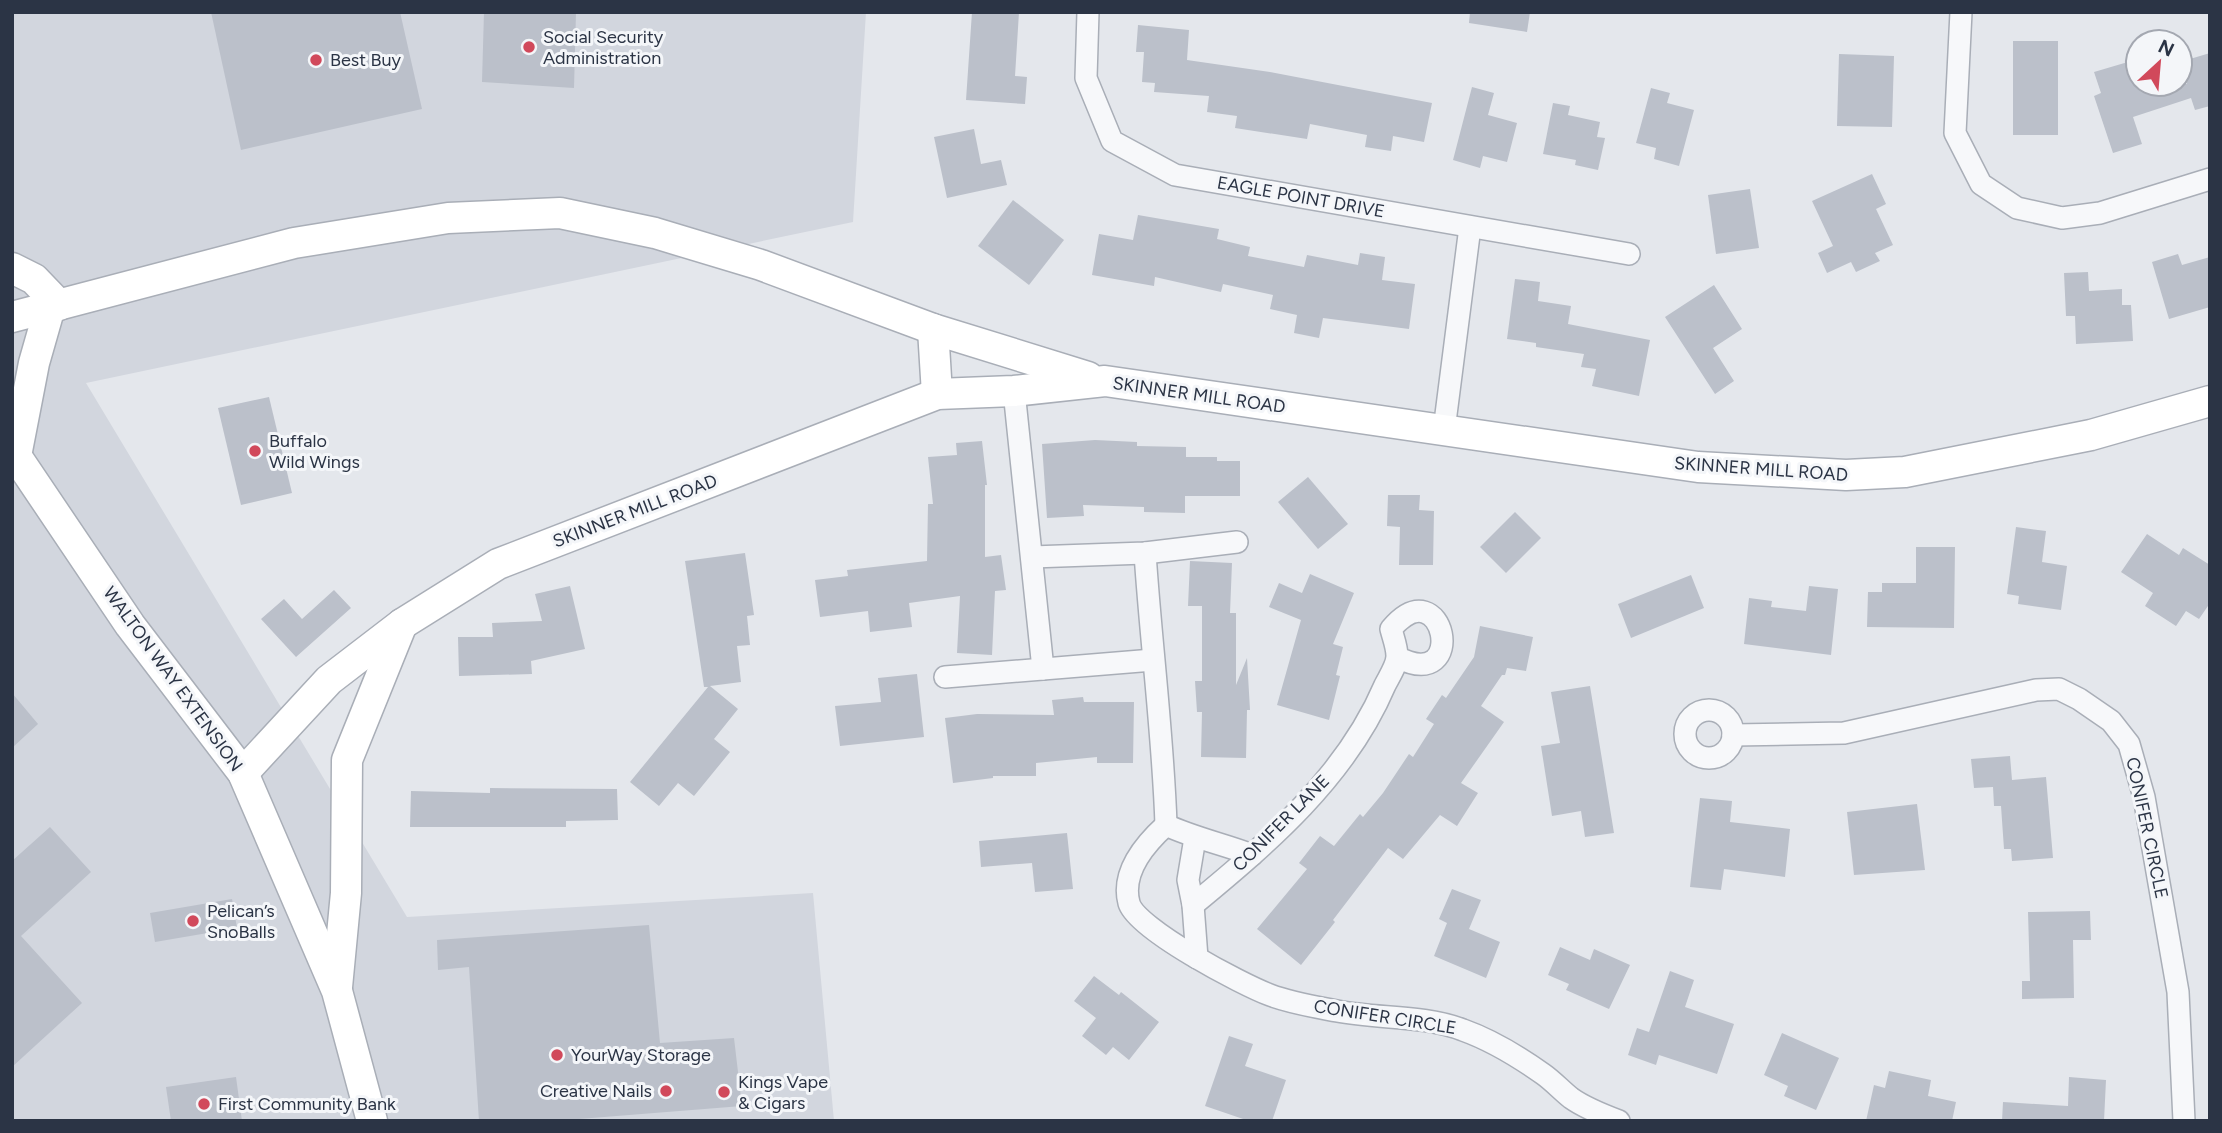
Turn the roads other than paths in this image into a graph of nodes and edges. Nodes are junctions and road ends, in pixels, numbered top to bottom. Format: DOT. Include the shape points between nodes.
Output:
graph roads {
  1 [pos="1088,12"];
  2 [pos="1961,12"];
  3 [pos="2210,179"];
  4 [pos="1470,228"];
  5 [pos="1629,254"];
  6 [pos="12,268"];
  7 [pos="54,306"];
  8 [pos="12,317"];
  9 [pos="933,329"];
  10 [pos="1105,381"];
  11 [pos="1014,391"];
  12 [pos="937,394"];
  13 [pos="2210,401"];
  14 [pos="1444,430"];
  15 [pos="14,453"];
  16 [pos="1237,542"];
  17 [pos="1145,553"];
  18 [pos="1032,557"];
  19 [pos="401,624"];
  20 [pos="1397,657"];
  21 [pos="1153,660"];
  22 [pos="1043,669"];
  23 [pos="945,677"];
  24 [pos="1733,734"];
  25 [pos="243,773"];
  26 [pos="1166,825"];
  27 [pos="1195,838"];
  28 [pos="1252,855"];
  29 [pos="1193,905"];
  30 [pos="1197,958"];
  31 [pos="337,991"];
  32 [pos="372,1121"];
  33 [pos="1619,1121"];
  34 [pos="2184,1121"];
  1 -- 4 [label="street, EAGLE POINT DRIVE" via="1086,78 1112,141 1175,175"];
  2 -- 3 [label="street" via="1955,133 1981,184 2017,208 2062,218 2100,213"];
  4 -- 5 [label="street, EAGLE POINT DRIVE"];
  4 -- 14 [label="street"];
  6 -- 7 [label="street" via="34,279"];
  7 -- 8 [label="street"];
  7 -- 9 [label="street" via="294,243 448,218 560,213 655,233 761,265"];
  7 -- 15 [label="street" via="34,363"];
  9 -- 10 [label="street"];
  9 -- 12 [label="street"];
  10 -- 11 [label="street, SKINNER MILL ROAD"];
  10 -- 14 [label="street, SKINNER MILL ROAD"];
  11 -- 12 [label="street, SKINNER MILL ROAD"];
  11 -- 18 [label="street"];
  12 -- 19 [label="street, SKINNER MILL ROAD" via="498,564"];
  13 -- 14 [label="street, SKINNER MILL ROAD" via="2064,440 1905,472 1846,475 1698,467"];
  15 -- 25 [label="street, WALTON WAY EXTENSION" via="130,625"];
  16 -- 17 [label="street"];
  17 -- 18 [label="street"];
  17 -- 21 [label="street"];
  18 -- 22 [label="street"];
  19 -- 25 [label="street, SKINNER MILL ROAD" via="330,680"];
  19 -- 31 [label="street" via="347,760 346,893"];
  20 -- 28 [label="street, CONIFER LANE" via="1357,741 1296,814"];
  21 -- 22 [label="street"];
  21 -- 26 [label="street"];
  22 -- 23 [label="street"];
  24 -- 34 [label="street, CONIFER CIRCLE" via="1844,733 2036,690 2059,689 2111,721 2129,744 2144,797 2178,992"];
  25 -- 31 [label="street, WALTON WAY EXTENSION"];
  26 -- 27 [label="street"];
  26 -- 30 [label="street, CONIFER CIRCLE" via="1143,848 1128,884 1129,905 1146,924"];
  27 -- 28 [label="street"];
  27 -- 29 [label="street" via="1188,880"];
  28 -- 29 [label="street, CONIFER LANE"];
  29 -- 30 [label="street"];
  30 -- 33 [label="street, CONIFER CIRCLE" via="1270,995 1339,1012 1463,1030 1505,1050 1574,1100"];
  31 -- 32 [label="street, WALTON WAY EXTENSION"];
}
